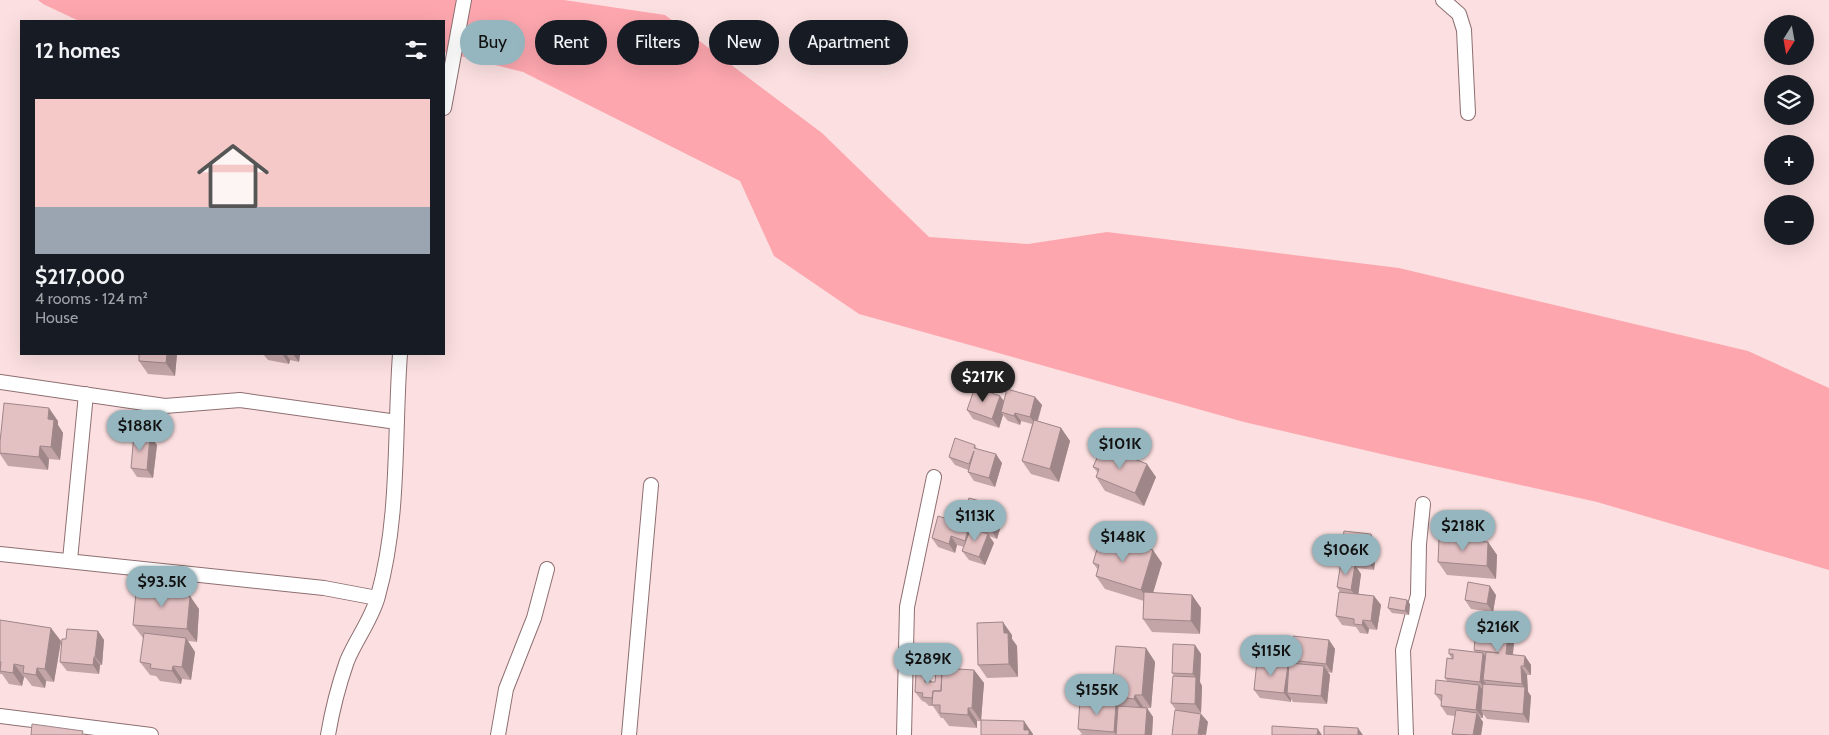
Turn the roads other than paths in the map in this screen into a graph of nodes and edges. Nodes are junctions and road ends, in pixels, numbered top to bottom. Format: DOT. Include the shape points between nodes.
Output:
graph roads {
  1 [pos="464,0"];
  2 [pos="1442,0"];
  3 [pos="445,103"];
  4 [pos="1468,113"];
  5 [pos="400,355"];
  6 [pos="0,382"];
  7 [pos="86,394"];
  8 [pos="397,422"];
  9 [pos="934,477"];
  10 [pos="651,485"];
  11 [pos="1423,504"];
  12 [pos="0,554"];
  13 [pos="70,560"];
  14 [pos="547,570"];
  15 [pos="378,598"];
  16 [pos="0,716"];
  17 [pos="151,735"];
  18 [pos="328,735"];
  19 [pos="498,735"];
  20 [pos="628,735"];
  21 [pos="904,735"];
  22 [pos="1406,735"];
  1 -- 3 [label="street"];
  2 -- 4 [label="street" via="1459,14 1464,30"];
  5 -- 8 [label="street"];
  6 -- 7 [label="street"];
  7 -- 8 [label="street" via="165,406 240,400"];
  7 -- 13 [label="street"];
  8 -- 15 [label="street" via="389,544"];
  9 -- 21 [label="street" via="907,607"];
  10 -- 20 [label="street"];
  11 -- 22 [label="street" via="1418,596 1403,650"];
  12 -- 13 [label="street"];
  13 -- 15 [label="street" via="338,590"];
  14 -- 19 [label="street" via="534,618 506,689"];
  15 -- 18 [label="street" via="347,661"];
  16 -- 17 [label="street"];
}
